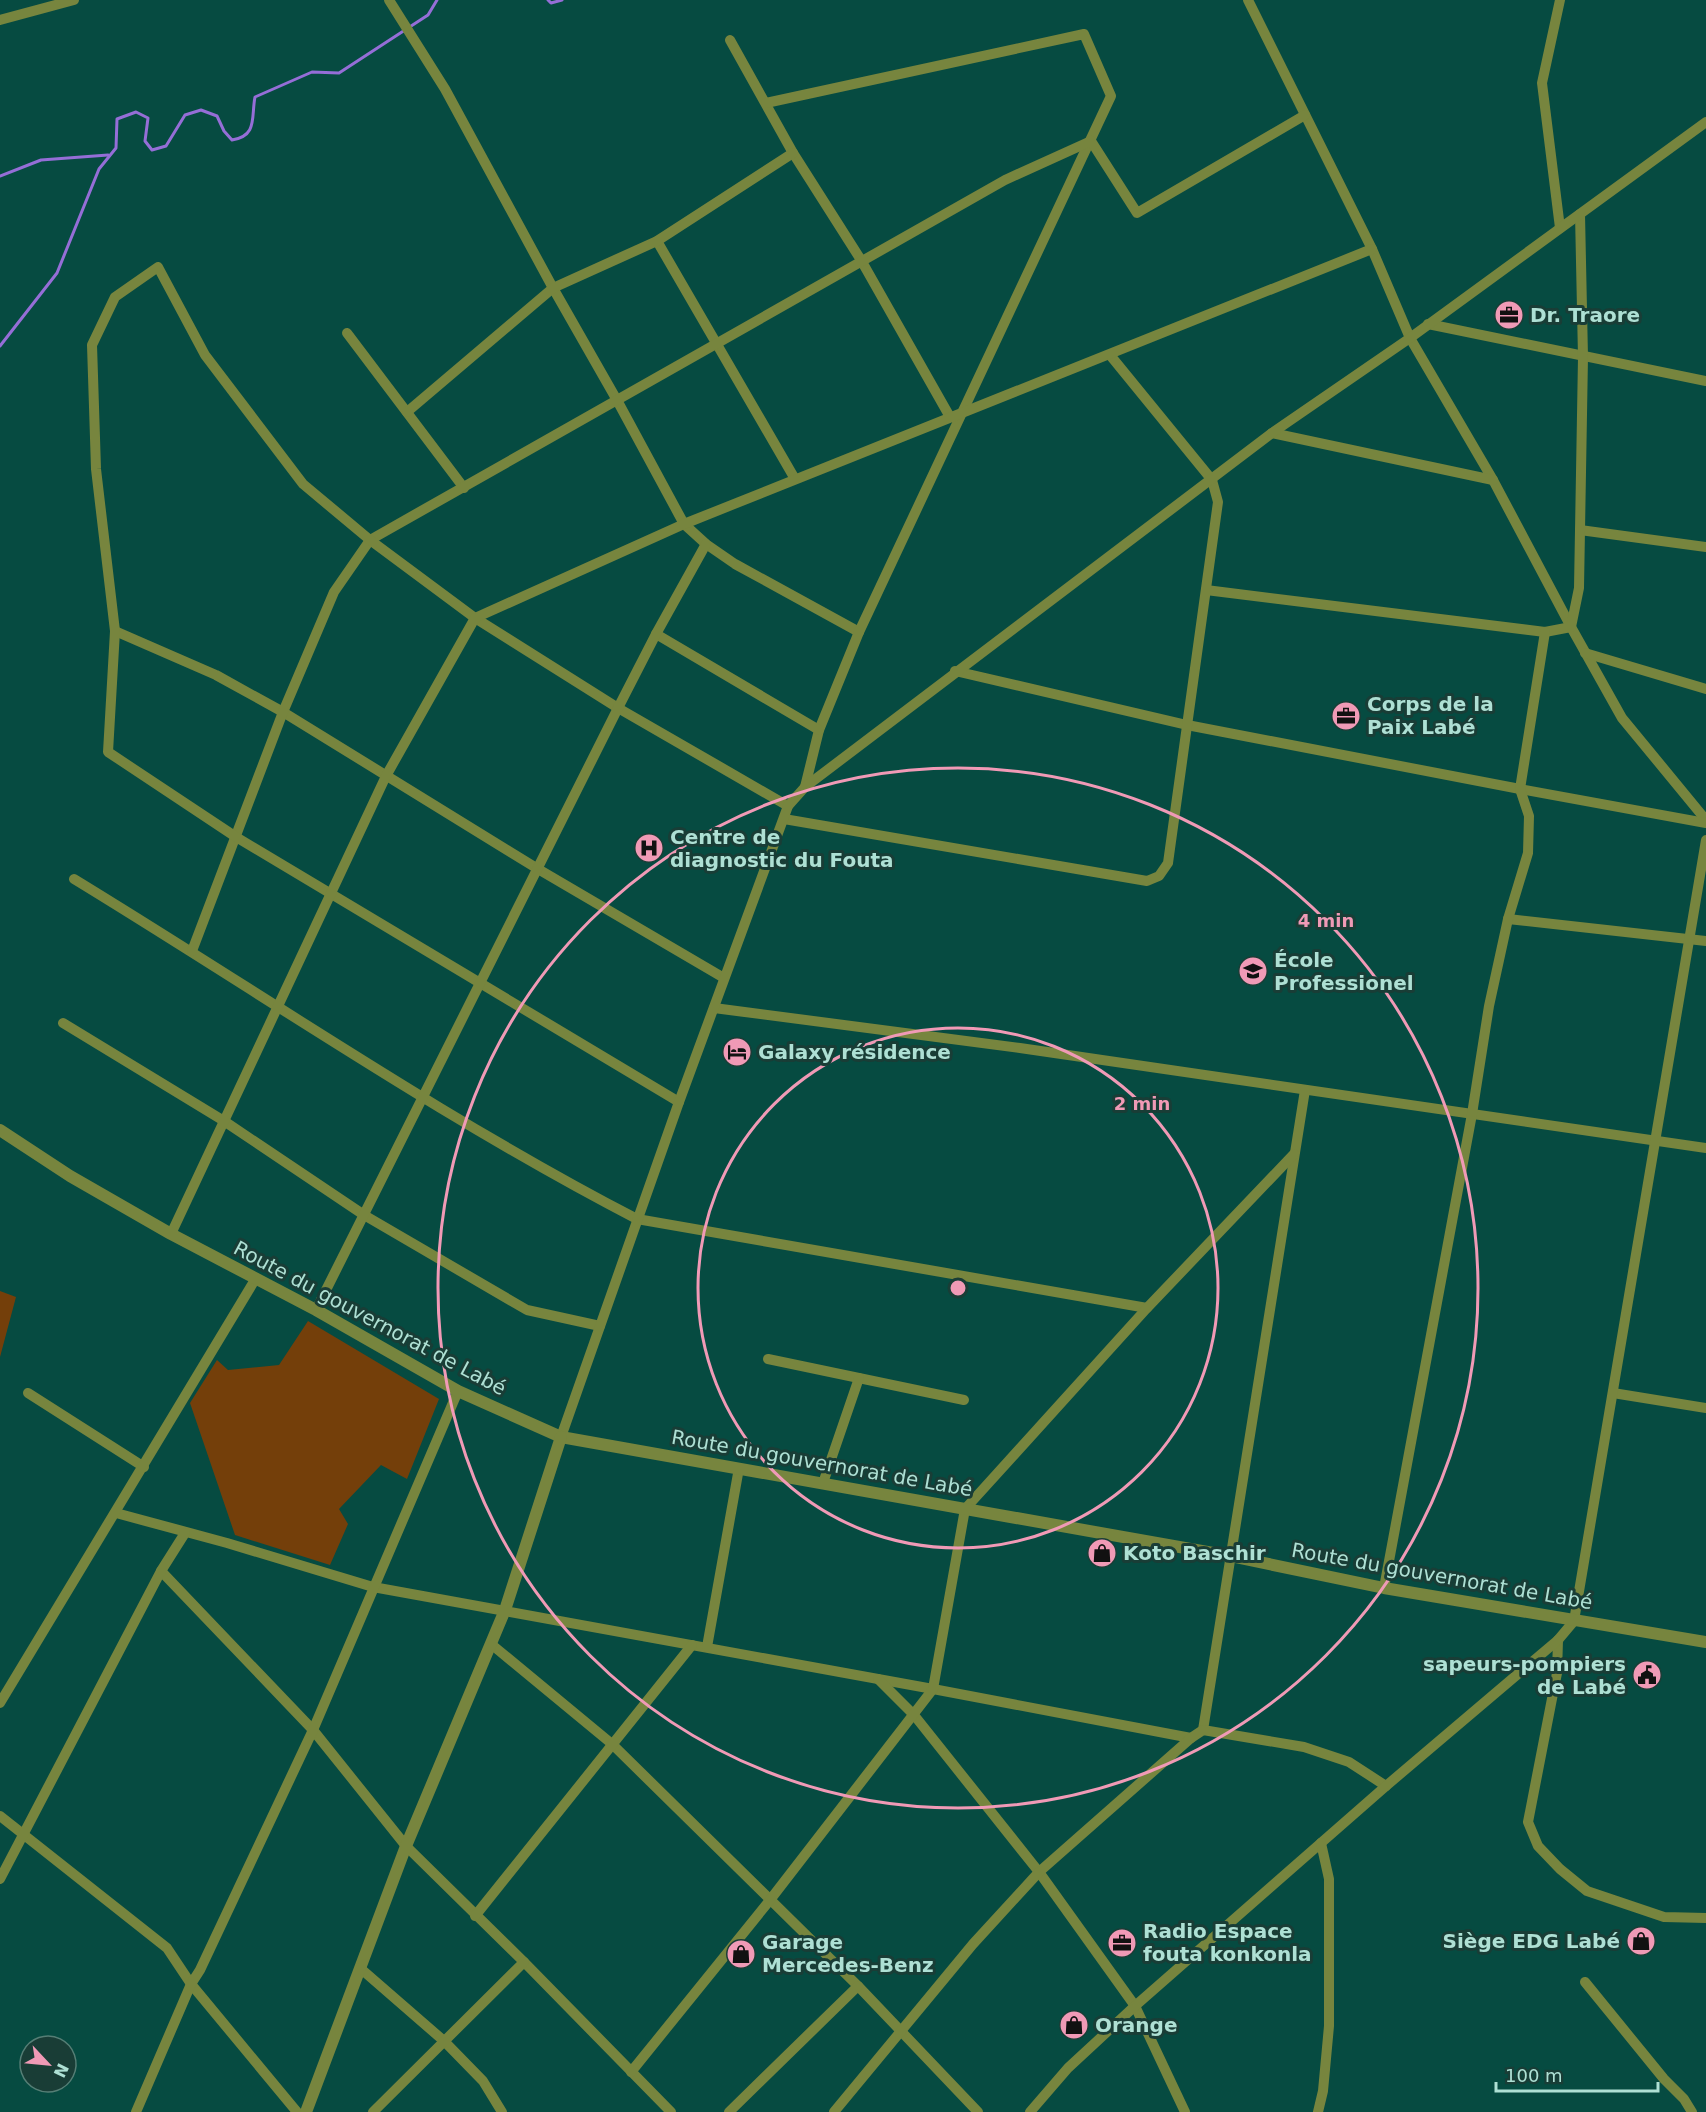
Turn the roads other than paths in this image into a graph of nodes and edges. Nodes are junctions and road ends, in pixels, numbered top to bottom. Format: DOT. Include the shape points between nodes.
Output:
graph roads {
  1 [pos="74,0"];
  2 [pos="388,0"];
  3 [pos="1248,0"];
  4 [pos="1560,0"];
  5 [pos="0,20"];
  6 [pos="730,40"];
  7 [pos="766,103"];
  8 [pos="1305,115"];
  9 [pos="1706,122"];
  10 [pos="1091,141"];
  11 [pos="793,153"];
  12 [pos="1580,214"];
  13 [pos="1560,228"];
  14 [pos="657,241"];
  15 [pos="1372,249"];
  16 [pos="861,260"];
  17 [pos="553,288"];
  18 [pos="1428,324"];
  19 [pos="347,333"];
  20 [pos="1410,338"];
  21 [pos="716,344"];
  22 [pos="1110,355"];
  23 [pos="1582,357"];
  24 [pos="1706,381"];
  25 [pos="618,402"];
  26 [pos="407,412"];
  27 [pos="955,416"];
  28 [pos="1272,433"];
  29 [pos="795,479"];
  30 [pos="1212,480"];
  31 [pos="1493,480"];
  32 [pos="464,488"];
  33 [pos="684,524"];
  34 [pos="1580,530"];
  35 [pos="370,540"];
  36 [pos="706,544"];
  37 [pos="1706,547"];
  38 [pos="1206,590"];
  39 [pos="475,618"];
  40 [pos="1571,627"];
  41 [pos="115,631"];
  42 [pos="859,632"];
  43 [pos="1545,632"];
  44 [pos="656,634"];
  45 [pos="1586,653"];
  46 [pos="955,671"];
  47 [pos="1706,689"];
  48 [pos="618,708"];
  49 [pos="283,712"];
  50 [pos="1187,725"];
  51 [pos="819,730"];
  52 [pos="386,776"];
  53 [pos="805,787"];
  54 [pos="1520,789"];
  55 [pos="788,806"];
  56 [pos="784,819"];
  57 [pos="1706,821"];
  58 [pos="236,837"];
  59 [pos="1706,840"];
  60 [pos="538,869"];
  61 [pos="74,879"];
  62 [pos="330,894"];
  63 [pos="1508,919"];
  64 [pos="1689,939"];
  65 [pos="1706,941"];
  66 [pos="192,951"];
  67 [pos="724,978"];
  68 [pos="481,984"];
  69 [pos="278,1006"];
  70 [pos="714,1008"];
  71 [pos="63,1023"];
  72 [pos="1305,1090"];
  73 [pos="422,1098"];
  74 [pos="679,1102"];
  75 [pos="1472,1114"];
  76 [pos="224,1121"];
  77 [pos="0,1130"];
  78 [pos="1655,1140"];
  79 [pos="1706,1148"];
  80 [pos="1294,1154"];
  81 [pos="364,1215"];
  82 [pos="637,1220"];
  83 [pos="171,1234"];
  84 [pos="256,1278"];
  85 [pos="1147,1308"];
  86 [pos="316,1310"];
  87 [pos="600,1326"];
  88 [pos="768,1359"];
  89 [pos="859,1378"];
  90 [pos="458,1391"];
  91 [pos="28,1393"];
  92 [pos="1613,1393"];
  93 [pos="964,1400"];
  94 [pos="1706,1408"];
  95 [pos="561,1437"];
  96 [pos="144,1467"];
  97 [pos="739,1468"];
  98 [pos="823,1483"];
  99 [pos="965,1509"];
  100 [pos="116,1513"];
  101 [pos="185,1533"];
  102 [pos="1230,1556"];
  103 [pos="161,1571"];
  104 [pos="373,1587"];
  105 [pos="1384,1588"];
  106 [pos="505,1610"];
  107 [pos="1574,1620"];
  108 [pos="1558,1640"];
  109 [pos="1706,1642"];
  110 [pos="491,1644"];
  111 [pos="692,1645"];
  112 [pos="707,1647"];
  113 [pos="878,1679"];
  114 [pos="933,1689"];
  115 [pos="0,1703"];
  116 [pos="914,1715"];
  117 [pos="313,1730"];
  118 [pos="1203,1730"];
  119 [pos="1191,1738"];
  120 [pos="612,1744"];
  121 [pos="1386,1786"];
  122 [pos="0,1816"];
  123 [pos="22,1833"];
  124 [pos="1321,1843"];
  125 [pos="406,1846"];
  126 [pos="1039,1872"];
  127 [pos="0,1879"];
  128 [pos="770,1900"];
  129 [pos="475,1916"];
  130 [pos="1706,1918"];
  131 [pos="524,1962"];
  132 [pos="360,1968"];
  133 [pos="1586,1982"];
  134 [pos="191,1984"];
  135 [pos="858,1986"];
  136 [pos="1134,2006"];
  137 [pos="902,2032"];
  138 [pos="444,2041"];
  139 [pos="632,2072"];
  140 [pos="136,2112"];
  141 [pos="297,2112"];
  142 [pos="306,2112"];
  143 [pos="373,2112"];
  144 [pos="502,2112"];
  145 [pos="671,2112"];
  146 [pos="729,2112"];
  147 [pos="834,2112"];
  148 [pos="978,2112"];
  149 [pos="1030,2112"];
  150 [pos="1185,2112"];
  151 [pos="1318,2112"];
  152 [pos="1692,2112"];
  1 -- 5 [label="street"];
  2 -- 17 [label="street" via="446,89"];
  3 -- 8 [label="street"];
  4 -- 13 [label="street" via="1542,83"];
  6 -- 7 [label="street"];
  7 -- 10 [label="street" via="1084,34 1111,96"];
  7 -- 11 [label="street"];
  8 -- 10 [label="street" via="1137,213"];
  8 -- 15 [label="street"];
  9 -- 12 [label="street"];
  10 -- 16 [label="street" via="1005,180"];
  10 -- 27 [label="street"];
  11 -- 14 [label="street"];
  11 -- 16 [label="street"];
  12 -- 13 [label="street"];
  12 -- 23 [label="street"];
  13 -- 18 [label="street"];
  14 -- 17 [label="street"];
  14 -- 21 [label="street"];
  15 -- 20 [label="street"];
  15 -- 22 [label="street"];
  16 -- 21 [label="street"];
  16 -- 27 [label="street"];
  17 -- 25 [label="street"];
  17 -- 26 [label="street"];
  18 -- 20 [label="street"];
  18 -- 23 [label="street"];
  19 -- 26 [label="street"];
  20 -- 28 [label="street"];
  20 -- 31 [label="street"];
  21 -- 25 [label="street"];
  21 -- 29 [label="street"];
  22 -- 27 [label="street"];
  22 -- 30 [label="street"];
  23 -- 24 [label="street"];
  23 -- 34 [label="street"];
  25 -- 32 [label="street"];
  25 -- 33 [label="street"];
  26 -- 32 [label="street"];
  27 -- 29 [label="street"];
  27 -- 42 [label="street"];
  28 -- 30 [label="street"];
  28 -- 31 [label="street"];
  29 -- 33 [label="street"];
  30 -- 38 [label="street" via="1218,502"];
  30 -- 46 [label="street"];
  31 -- 40 [label="street"];
  32 -- 35 [label="street"];
  33 -- 36 [label="street"];
  33 -- 39 [label="street"];
  34 -- 37 [label="street"];
  34 -- 40 [label="street" via="1579,588"];
  35 -- 39 [label="street"];
  35 -- 41 [label="street" via="303,484 206,355 158,267 115,297 92,345 96,470"];
  35 -- 49 [label="street" via="334,592"];
  36 -- 42 [label="street"];
  36 -- 44 [label="street"];
  38 -- 43 [label="street"];
  38 -- 50 [label="street"];
  39 -- 48 [label="street"];
  39 -- 52 [label="street"];
  40 -- 43 [label="street"];
  40 -- 45 [label="street"];
  41 -- 49 [label="street" via="216,675"];
  41 -- 58 [label="street" via="108,752"];
  42 -- 51 [label="street"];
  43 -- 54 [label="street"];
  44 -- 48 [label="street"];
  44 -- 51 [label="street"];
  45 -- 47 [label="street"];
  45 -- 57 [label="street" via="1622,718"];
  46 -- 50 [label="street"];
  46 -- 53 [label="street"];
  48 -- 55 [label="street"];
  48 -- 60 [label="street"];
  49 -- 52 [label="street"];
  49 -- 58 [label="street"];
  50 -- 54 [label="street"];
  50 -- 56 [label="street" via="1168,863 1159,876 1147,881"];
  51 -- 53 [label="street"];
  52 -- 60 [label="street"];
  52 -- 62 [label="street"];
  53 -- 55 [label="street"];
  54 -- 57 [label="street"];
  54 -- 63 [label="street" via="1529,816 1528,853"];
  55 -- 56 [label="street"];
  56 -- 67 [label="street"];
  58 -- 62 [label="street"];
  58 -- 66 [label="street"];
  59 -- 64 [label="street"];
  60 -- 67 [label="street"];
  60 -- 68 [label="street"];
  61 -- 66 [label="street"];
  62 -- 68 [label="street"];
  62 -- 69 [label="street"];
  63 -- 64 [label="street"];
  63 -- 75 [label="street"];
  64 -- 65 [label="street"];
  64 -- 78 [label="street"];
  66 -- 69 [label="street"];
  67 -- 70 [label="street"];
  68 -- 73 [label="street"];
  68 -- 74 [label="street"];
  69 -- 73 [label="street"];
  69 -- 76 [label="street"];
  70 -- 72 [label="street" via="1020,1047"];
  70 -- 74 [label="street"];
  71 -- 76 [label="street"];
  72 -- 75 [label="street"];
  72 -- 80 [label="street"];
  73 -- 81 [label="street"];
  73 -- 82 [label="street"];
  74 -- 82 [label="street"];
  75 -- 78 [label="street"];
  75 -- 105 [label="street"];
  76 -- 81 [label="street"];
  76 -- 83 [label="street"];
  77 -- 83 [label="street, Route du gouvernorat de Labé"];
  78 -- 79 [label="street"];
  78 -- 92 [label="street"];
  80 -- 85 [label="street"];
  80 -- 102 [label="street"];
  81 -- 86 [label="street"];
  81 -- 87 [label="street" via="527,1310"];
  82 -- 85 [label="street"];
  82 -- 87 [label="street"];
  83 -- 84 [label="street, Route du gouvernorat de Labé"];
  84 -- 86 [label="street, Route du gouvernorat de Labé"];
  84 -- 96 [label="street"];
  85 -- 99 [label="street"];
  86 -- 90 [label="street, Route du gouvernorat de Labé"];
  87 -- 95 [label="street"];
  88 -- 89 [label="street"];
  89 -- 93 [label="street"];
  89 -- 98 [label="street"];
  90 -- 95 [label="street, Route du gouvernorat de Labé"];
  90 -- 104 [label="street"];
  91 -- 96 [label="street"];
  92 -- 94 [label="street"];
  92 -- 107 [label="street"];
  95 -- 97 [label="street, Route du gouvernorat de Labé"];
  95 -- 106 [label="street"];
  96 -- 100 [label="street"];
  97 -- 98 [label="street, Route du gouvernorat de Labé"];
  97 -- 112 [label="street"];
  98 -- 99 [label="street, Route du gouvernorat de Labé"];
  99 -- 102 [label="street, Route du gouvernorat de Labé"];
  99 -- 114 [label="street"];
  100 -- 101 [label="street"];
  100 -- 115 [label="street"];
  101 -- 103 [label="street"];
  101 -- 104 [label="street"];
  102 -- 105 [label="street, Route du gouvernorat de Labé"];
  102 -- 118 [label="street"];
  103 -- 117 [label="street"];
  103 -- 123 [label="street"];
  104 -- 106 [label="street"];
  104 -- 117 [label="street"];
  105 -- 107 [label="street, Route du gouvernorat de Labé"];
  106 -- 110 [label="street"];
  106 -- 111 [label="street"];
  107 -- 108 [label="street"];
  107 -- 109 [label="street, Route du gouvernorat de Labé"];
  108 -- 121 [label="street"];
  108 -- 130 [label="street" via="1557,1673 1528,1822 1538,1846 1587,1891 1664,1917"];
  110 -- 120 [label="street"];
  110 -- 125 [label="street"];
  111 -- 112 [label="street"];
  111 -- 120 [label="street"];
  112 -- 113 [label="street"];
  113 -- 114 [label="street"];
  113 -- 116 [label="street"];
  114 -- 116 [label="street"];
  114 -- 119 [label="street"];
  116 -- 126 [label="street"];
  116 -- 128 [label="street"];
  117 -- 125 [label="street"];
  117 -- 134 [label="street"];
  118 -- 119 [label="street"];
  118 -- 121 [label="street" via="1304,1747 1349,1762"];
  119 -- 126 [label="street"];
  120 -- 128 [label="street"];
  120 -- 129 [label="street"];
  121 -- 124 [label="street"];
  122 -- 123 [label="street"];
  123 -- 127 [label="street"];
  123 -- 134 [label="street" via="167,1948"];
  124 -- 136 [label="street"];
  124 -- 151 [label="street" via="1329,1879 1329,2014"];
  125 -- 129 [label="street"];
  125 -- 132 [label="street"];
  126 -- 136 [label="street"];
  126 -- 137 [label="street" via="973,1944"];
  128 -- 135 [label="street"];
  128 -- 139 [label="street"];
  129 -- 131 [label="street"];
  131 -- 138 [label="street"];
  131 -- 139 [label="street"];
  132 -- 138 [label="street"];
  132 -- 142 [label="street"];
  133 -- 152 [label="street"];
  134 -- 140 [label="street"];
  134 -- 141 [label="street"];
  135 -- 137 [label="street"];
  135 -- 146 [label="street"];
  136 -- 149 [label="street" via="1068,2068"];
  136 -- 150 [label="street"];
  137 -- 147 [label="street"];
  137 -- 148 [label="street"];
  138 -- 143 [label="street"];
  138 -- 144 [label="street" via="483,2081"];
  139 -- 145 [label="street"];
}
